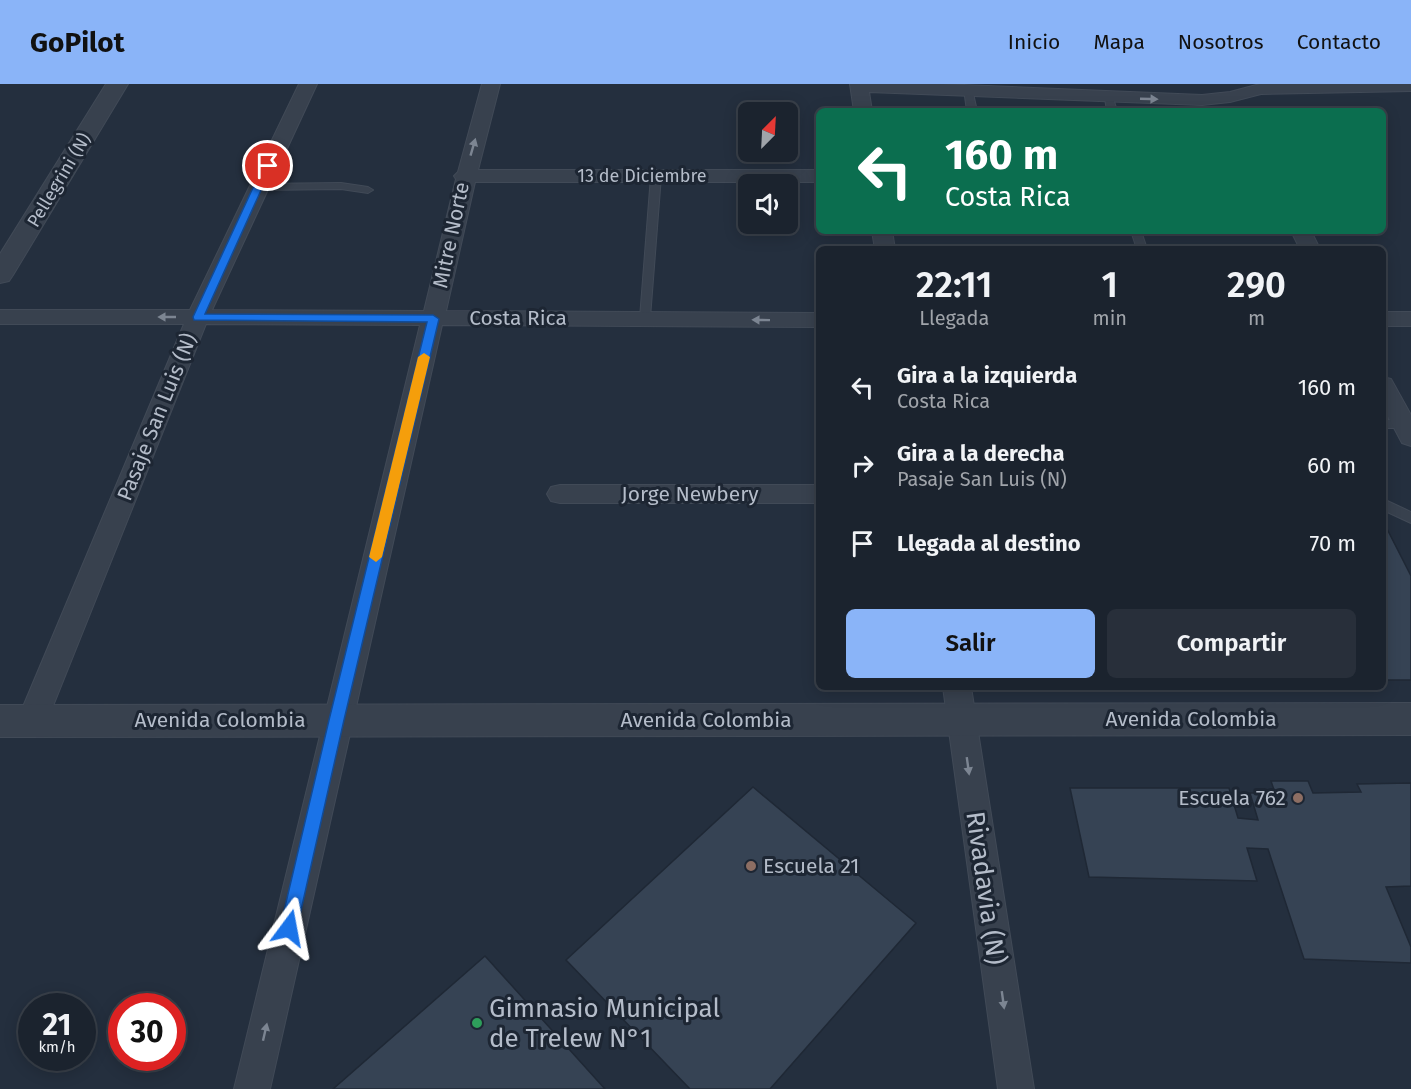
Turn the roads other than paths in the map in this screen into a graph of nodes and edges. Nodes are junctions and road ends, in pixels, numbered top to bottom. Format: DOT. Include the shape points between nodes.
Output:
graph roads {
  1 [pos="117,84"];
  2 [pos="308,84"];
  3 [pos="490,84"];
  4 [pos="859,85"];
  5 [pos="1411,86"];
  6 [pos="968,90"];
  7 [pos="1230,97"];
  8 [pos="1110,104"];
  9 [pos="863,108"];
  10 [pos="971,108"];
  11 [pos="464,176"];
  12 [pos="656,176"];
  13 [pos="816,176"];
  14 [pos="258,187"];
  15 [pos="368,190"];
  16 [pos="0,275"];
  17 [pos="0,317"];
  18 [pos="198,317"];
  19 [pos="645,318"];
  20 [pos="433,319"];
  21 [pos="1386,319"];
  22 [pos="1411,319"];
  23 [pos="816,321"];
  24 [pos="1386,393"];
  25 [pos="1399,428"];
  26 [pos="560,494"];
  27 [pos="816,494"];
  28 [pos="1386,506"];
  29 [pos="1411,518"];
  30 [pos="959,703"];
  31 [pos="1411,719"];
  32 [pos="336,720"];
  33 [pos="16,721"];
  34 [pos="252,1089"];
  35 [pos="1016,1089"];
  1 -- 16 [label="street, Pellegrini (N)"];
  2 -- 14 [label="street, Pasaje San Luis (N)"];
  11 -- 3 [label="street, Mitre Norte, one-way"];
  4 -- 6 [label="street"];
  4 -- 9 [label="street"];
  5 -- 7 [label="street" via="1261,89"];
  6 -- 8 [label="street"];
  6 -- 10 [label="lane"];
  8 -- 7 [label="street, one-way"];
  11 -- 12 [label="street, 13 de Diciembre"];
  11 -- 20 [label="street, Mitre Norte"];
  12 -- 13 [label="street, 13 de Diciembre"];
  12 -- 19 [label="lane"];
  14 -- 15 [label="lane" via="341,186"];
  14 -- 18 [label="street, Pasaje San Luis (N)"];
  18 -- 17 [label="street, Costa Rica, one-way"];
  18 -- 20 [label="street, Costa Rica"];
  18 -- 33 [label="street, Pasaje San Luis (N)"];
  19 -- 20 [label="street, Costa Rica"];
  23 -- 19 [label="street, Costa Rica, one-way"];
  20 -- 32 [label="street, Mitre Norte"];
  21 -- 22 [label="street"];
  24 -- 25 [label="street"];
  26 -- 27 [label="street, Jorge Newbery"];
  28 -- 29 [label="lane"];
  30 -- 31 [label="street, Avenida Colombia"];
  30 -- 32 [label="street, Avenida Colombia"];
  30 -- 35 [label="street, Rivadavia (N), one-way"];
  32 -- 33 [label="street, Avenida Colombia"];
  34 -- 32 [label="street, Mitre Norte, one-way"];
}
